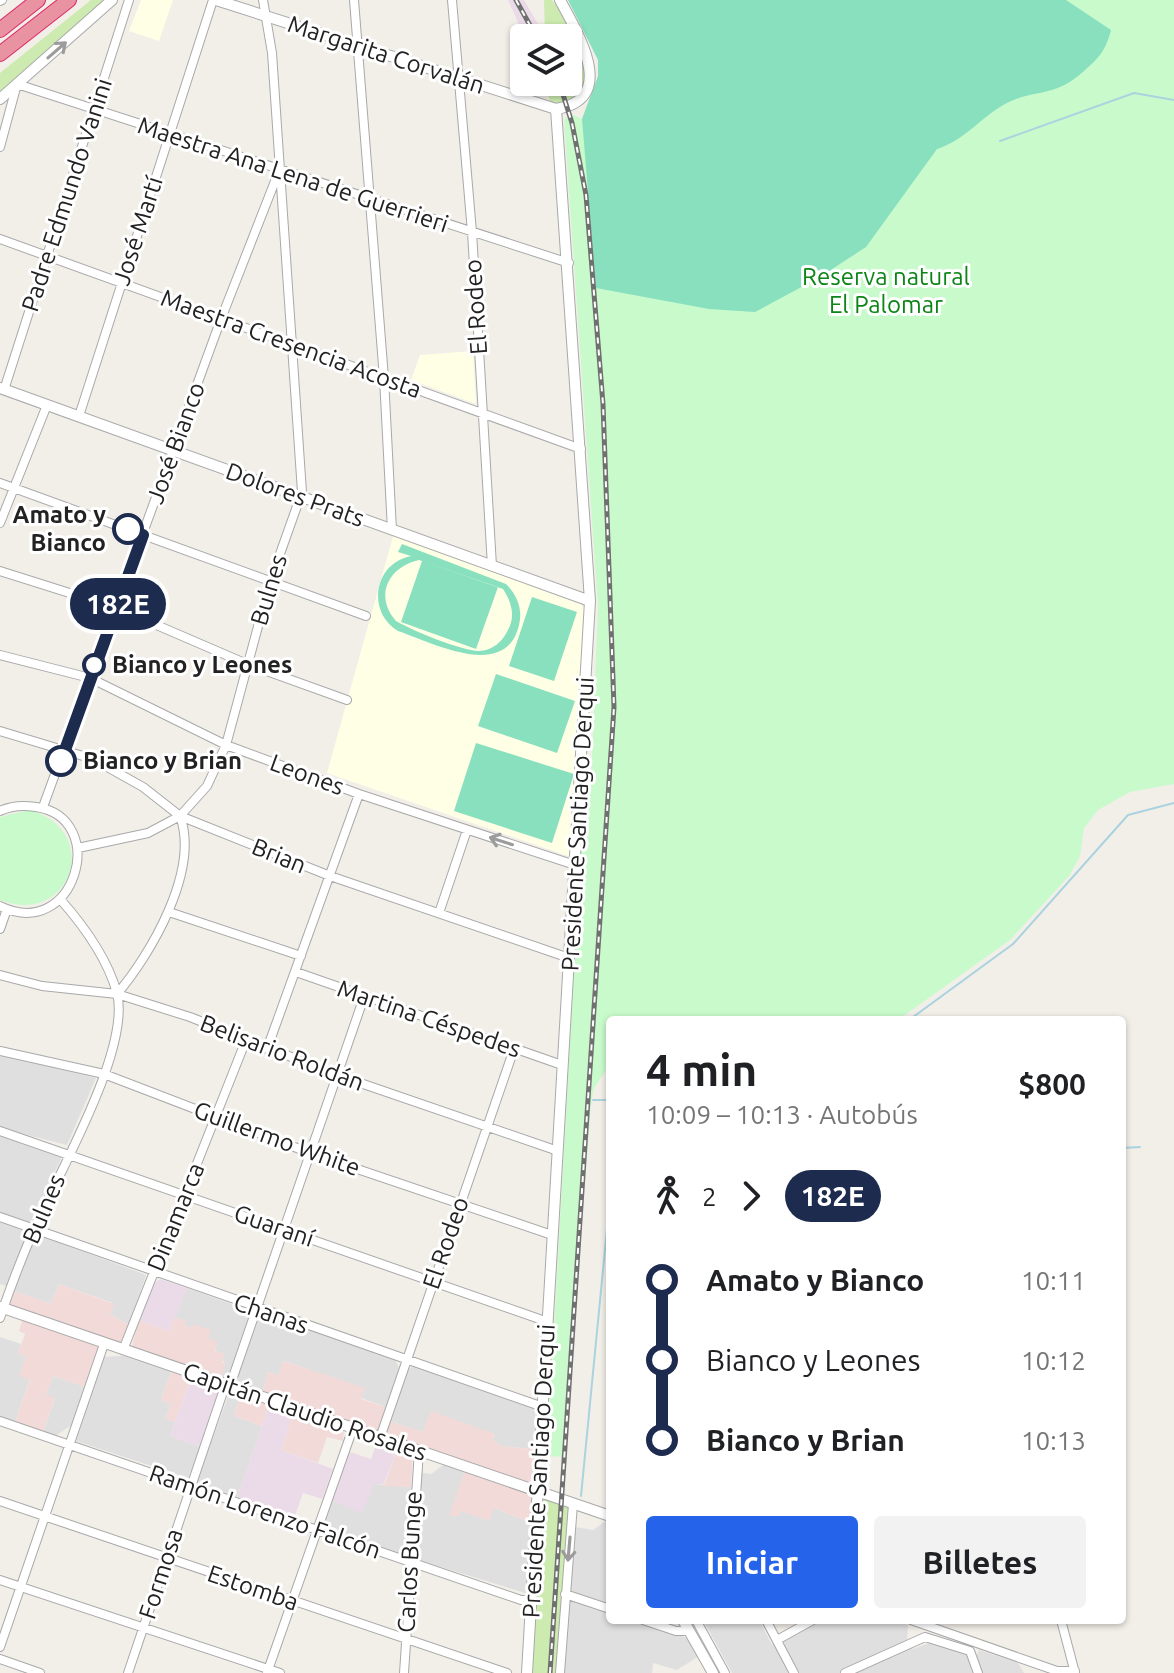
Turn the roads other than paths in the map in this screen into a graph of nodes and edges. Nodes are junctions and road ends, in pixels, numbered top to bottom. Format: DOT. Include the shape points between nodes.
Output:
graph roads {
  1 [pos="38,0"];
  2 [pos="112,0"];
  3 [pos="129,0"];
  4 [pos="215,0"];
  5 [pos="263,0"];
  6 [pos="354,0"];
  7 [pos="452,0"];
  8 [pos="560,0"];
  9 [pos="66,2"];
  10 [pos="267,17"];
  11 [pos="0,30"];
  12 [pos="357,45"];
  13 [pos="0,54"];
  14 [pos="0,63"];
  15 [pos="458,78"];
  16 [pos="17,84"];
  17 [pos="0,99"];
  18 [pos="556,109"];
  19 [pos="94,112"];
  20 [pos="170,136"];
  21 [pos="0,147"];
  22 [pos="280,170"];
  23 [pos="371,198"];
  24 [pos="472,232"];
  25 [pos="0,239"];
  26 [pos="48,257"];
  27 [pos="569,263"];
  28 [pos="122,281"];
  29 [pos="221,319"];
  30 [pos="293,345"];
  31 [pos="384,378"];
  32 [pos="2,389"];
  33 [pos="47,405"];
  34 [pos="484,415"];
  35 [pos="79,416"];
  36 [pos="581,449"];
  37 [pos="174,452"];
  38 [pos="0,483"];
  39 [pos="16,489"];
  40 [pos="300,497"];
  41 [pos="0,523"];
  42 [pos="392,530"];
  43 [pos="143,535"];
  44 [pos="492,566"];
  45 [pos="0,571"];
  46 [pos="270,582"];
  47 [pos="590,601"];
  48 [pos="117,608"];
  49 [pos="366,616"];
  50 [pos="0,655"];
  51 [pos="247,664"];
  52 [pos="90,678"];
  53 [pos="347,700"];
  54 [pos="0,731"];
  55 [pos="226,745"];
  56 [pos="65,749"];
  57 [pos="359,794"];
  58 [pos="43,807"];
  59 [pos="0,811"];
  60 [pos="180,816"];
  61 [pos="467,830"];
  62 [pos="78,848"];
  63 [pos="575,865"];
  64 [pos="330,876"];
  65 [pos="60,899"];
  66 [pos="4,908"];
  67 [pos="169,912"];
  68 [pos="439,913"];
  69 [pos="0,929"];
  70 [pos="301,956"];
  71 [pos="569,958"];
  72 [pos="296,972"];
  73 [pos="0,975"];
  74 [pos="117,994"];
  75 [pos="364,997"];
  76 [pos="246,1040"];
  77 [pos="267,1049"];
  78 [pos="514,1049"];
  79 [pos="0,1051"];
  80 [pos="562,1065"];
  81 [pos="104,1074"];
  82 [pos="337,1075"];
  83 [pos="216,1118"];
  84 [pos="486,1127"];
  85 [pos="0,1131"];
  86 [pos="558,1151"];
  87 [pos="68,1152"];
  88 [pos="310,1153"];
  89 [pos="186,1195"];
  90 [pos="459,1204"];
  91 [pos="0,1217"];
  92 [pos="34,1230"];
  93 [pos="283,1230"];
  94 [pos="552,1235"];
  95 [pos="154,1273"];
  96 [pos="434,1282"];
  97 [pos="257,1309"];
  98 [pos="1,1311"];
  99 [pos="548,1322"];
  100 [pos="104,1344"];
  101 [pos="123,1350"];
  102 [pos="406,1361"];
  103 [pos="228,1385"];
  104 [pos="543,1407"];
  105 [pos="0,1421"];
  106 [pos="353,1428"];
  107 [pos="380,1438"];
  108 [pos="69,1445"];
  109 [pos="419,1451"];
  110 [pos="190,1487"];
  111 [pos="539,1493"];
  112 [pos="0,1501"];
  113 [pos="573,1504"];
  114 [pos="606,1515"];
  115 [pos="45,1516"];
  116 [pos="317,1531"];
  117 [pos="166,1558"];
  118 [pos="410,1561"];
  119 [pos="0,1580"];
  120 [pos="20,1586"];
  121 [pos="565,1594"];
  122 [pos="531,1600"];
  123 [pos="291,1601"];
  124 [pos="606,1608"];
  125 [pos="655,1624"];
  126 [pos="698,1624"];
  127 [pos="768,1624"];
  128 [pos="806,1624"];
  129 [pos="922,1624"];
  130 [pos="1062,1624"];
  131 [pos="686,1625"];
  132 [pos="144,1628"];
  133 [pos="406,1639"];
  134 [pos="777,1640"];
  135 [pos="0,1647"];
  136 [pos="0,1659"];
  137 [pos="267,1671"];
  138 [pos="1075,1672"];
  139 [pos="40,1673"];
  140 [pos="128,1673"];
  141 [pos="280,1673"];
  142 [pos="404,1673"];
  143 [pos="507,1673"];
  144 [pos="527,1673"];
  145 [pos="560,1673"];
  146 [pos="713,1673"];
  147 [pos="725,1673"];
  148 [pos="794,1673"];
  149 [pos="845,1673"];
  150 [pos="978,1673"];
  1 -- 11 [label="highway"];
  16 -- 2 [label="street, one-way"];
  3 -- 19 [label="street, Padre Edmundo Vanini"];
  4 -- 10 [label="street, Margarita Corvalán"];
  4 -- 20 [label="street, José Martí"];
  5 -- 10 [label="street, Bulnes"];
  6 -- 12 [label="street"];
  7 -- 15 [label="street, El Rodeo"];
  8 -- 18 [label="street" via="591,74 578,99"];
  9 -- 13 [label="highway"];
  9 -- 14 [label="highway"];
  10 -- 12 [label="street, Margarita Corvalán"];
  10 -- 22 [label="street, Bulnes"];
  12 -- 15 [label="street, Margarita Corvalán"];
  12 -- 23 [label="street"];
  15 -- 18 [label="street, Margarita Corvalán"];
  15 -- 24 [label="street, El Rodeo"];
  16 -- 17 [label="street"];
  16 -- 19 [label="street, Maestra Ana Lena de Guerrieri"];
  16 -- 21 [label="street"];
  18 -- 27 [label="street, Presidente Santiago Derqui"];
  19 -- 20 [label="street, Maestra Ana Lena de Guerrieri"];
  19 -- 26 [label="street, Padre Edmundo Vanini"];
  20 -- 22 [label="street, Maestra Ana Lena de Guerrieri"];
  20 -- 28 [label="street, José Martí"];
  22 -- 23 [label="street, Maestra Ana Lena de Guerrieri"];
  22 -- 29 [label="street, José Bianco"];
  22 -- 30 [label="street, Bulnes"];
  23 -- 24 [label="street, Maestra Ana Lena de Guerrieri"];
  23 -- 31 [label="street"];
  24 -- 27 [label="street, Maestra Ana Lena de Guerrieri"];
  24 -- 34 [label="street, El Rodeo"];
  25 -- 26 [label="street, Maestra Cresencia Acosta"];
  26 -- 28 [label="street, Maestra Cresencia Acosta"];
  26 -- 32 [label="street, Padre Edmundo Vanini"];
  27 -- 36 [label="street, Presidente Santiago Derqui"];
  28 -- 29 [label="street, Maestra Cresencia Acosta"];
  28 -- 35 [label="street, José Martí"];
  29 -- 30 [label="street, Maestra Cresencia Acosta"];
  29 -- 37 [label="street, José Bianco"];
  30 -- 31 [label="street, Maestra Cresencia Acosta"];
  30 -- 40 [label="street, Bulnes"];
  31 -- 34 [label="street, Maestra Cresencia Acosta"];
  31 -- 42 [label="street"];
  32 -- 33 [label="street, Dolores Prats"];
  33 -- 35 [label="street, Dolores Prats"];
  33 -- 39 [label="street"];
  34 -- 36 [label="street, Maestra Cresencia Acosta"];
  34 -- 44 [label="street, El Rodeo"];
  35 -- 37 [label="street, Dolores Prats"];
  36 -- 47 [label="street, Presidente Santiago Derqui"];
  37 -- 40 [label="street, Dolores Prats"];
  37 -- 43 [label="street, José Bianco"];
  38 -- 39 [label="street"];
  39 -- 41 [label="street"];
  39 -- 43 [label="street"];
  40 -- 42 [label="street, Dolores Prats"];
  40 -- 46 [label="street, Bulnes"];
  42 -- 44 [label="street, Dolores Prats"];
  43 -- 46 [label="street"];
  43 -- 48 [label="street, José Bianco"];
  44 -- 47 [label="street, Dolores Prats"];
  45 -- 48 [label="street"];
  46 -- 49 [label="street"];
  46 -- 51 [label="street, Bulnes"];
  47 -- 63 [label="street, Presidente Santiago Derqui"];
  48 -- 51 [label="street"];
  48 -- 52 [label="street, José Bianco"];
  50 -- 52 [label="street, Leones"];
  51 -- 53 [label="street"];
  51 -- 55 [label="street, Bulnes"];
  52 -- 55 [label="street, Leones"];
  52 -- 56 [label="street, José Bianco"];
  54 -- 56 [label="street, Brian"];
  55 -- 57 [label="street, Leones"];
  55 -- 60 [label="street, Bulnes" via="207,786"];
  56 -- 58 [label="street, José Bianco"];
  56 -- 60 [label="street, Brian" via="126,777"];
  57 -- 61 [label="street, Leones"];
  57 -- 64 [label="street"];
  58 -- 59 [label="street"];
  58 -- 62 [label="street" via="65,822"];
  60 -- 62 [label="street" via="134,838"];
  60 -- 64 [label="street, Brian"];
  60 -- 67 [label="street" via="181,863"];
  63 -- 61 [label="street, Leones, one-way"];
  61 -- 68 [label="street"];
  62 -- 65 [label="street" via="76,876"];
  63 -- 71 [label="street, Presidente Santiago Derqui"];
  64 -- 68 [label="street, Brian"];
  64 -- 70 [label="street"];
  65 -- 66 [label="street" via="35,911"];
  65 -- 74 [label="street" via="100,952"];
  66 -- 69 [label="street"];
  67 -- 70 [label="street"];
  67 -- 74 [label="street" via="151,948"];
  68 -- 71 [label="street, Brian"];
  70 -- 72 [label="street"];
  71 -- 80 [label="street, Presidente Santiago Derqui"];
  72 -- 75 [label="street, Martina Céspedes"];
  72 -- 77 [label="street"];
  73 -- 74 [label="street, Belisario Roldán" via="42,986"];
  74 -- 76 [label="street, Belisario Roldán"];
  74 -- 81 [label="street, Bulnes" via="115,1040"];
  75 -- 78 [label="street, Martina Céspedes"];
  75 -- 82 [label="street, Formosa"];
  76 -- 77 [label="street, Belisario Roldán"];
  76 -- 83 [label="street, Dinamarca"];
  77 -- 82 [label="street, Belisario Roldán"];
  78 -- 80 [label="street, Martina Céspedes"];
  78 -- 84 [label="street, El Rodeo"];
  79 -- 81 [label="street, Guillermo White"];
  80 -- 86 [label="street, Presidente Santiago Derqui"];
  81 -- 83 [label="street, Guillermo White"];
  81 -- 87 [label="street, Bulnes"];
  82 -- 84 [label="street, Belisario Roldán"];
  82 -- 88 [label="street, Formosa"];
  83 -- 88 [label="street, Guillermo White"];
  83 -- 89 [label="street, Dinamarca"];
  84 -- 86 [label="street, Belisario Roldán"];
  84 -- 90 [label="street, El Rodeo"];
  85 -- 87 [label="street, Guaraní"];
  86 -- 94 [label="street, Presidente Santiago Derqui"];
  87 -- 89 [label="street, Guaraní"];
  87 -- 92 [label="street, Bulnes"];
  88 -- 90 [label="street, Guillermo White"];
  88 -- 93 [label="street, Formosa"];
  89 -- 93 [label="street, Guaraní"];
  89 -- 95 [label="street, Dinamarca"];
  90 -- 94 [label="street, Guillermo White"];
  90 -- 96 [label="street, El Rodeo"];
  91 -- 92 [label="street, Chanas"];
  92 -- 95 [label="street, Chanas"];
  92 -- 98 [label="street, Bulnes"];
  93 -- 96 [label="street, Guaraní"];
  93 -- 97 [label="street, Formosa"];
  94 -- 99 [label="street, Presidente Santiago Derqui"];
  95 -- 97 [label="street, Chanas"];
  95 -- 101 [label="street, Dinamarca"];
  96 -- 99 [label="street, Guaraní"];
  96 -- 102 [label="street, El Rodeo"];
  97 -- 102 [label="street, Chanas"];
  97 -- 103 [label="street, Formosa"];
  98 -- 100 [label="street, Capitán Claudio Rosales"];
  99 -- 104 [label="street, Presidente Santiago Derqui"];
  100 -- 101 [label="street, Capitán Claudio Rosales"];
  100 -- 108 [label="street"];
  101 -- 103 [label="street, Capitán Claudio Rosales"];
  102 -- 104 [label="street, Chanas"];
  102 -- 107 [label="street, El Rodeo"];
  103 -- 106 [label="street, Capitán Claudio Rosales"];
  103 -- 110 [label="street, Formosa"];
  104 -- 111 [label="street, Presidente Santiago Derqui"];
  105 -- 108 [label="street, Ramón Lorenzo Falcón"];
  106 -- 107 [label="street, Capitán Claudio Rosales"];
  106 -- 116 [label="street"];
  107 -- 109 [label="street, Capitán Claudio Rosales"];
  108 -- 110 [label="street, Ramón Lorenzo Falcón"];
  108 -- 115 [label="street"];
  109 -- 111 [label="street, Capitán Claudio Rosales"];
  109 -- 118 [label="street, Carlos Bunge"];
  110 -- 116 [label="street, Ramón Lorenzo Falcón"];
  110 -- 117 [label="street, Formosa"];
  111 -- 113 [label="street, Capitán Claudio Rosales"];
  111 -- 122 [label="street, Presidente Santiago Derqui"];
  112 -- 115 [label="street, Estomba"];
  113 -- 114 [label="street, Capitán Claudio Rosales"];
  113 -- 121 [label="street, one-way"];
  115 -- 117 [label="street, Estomba"];
  115 -- 120 [label="street"];
  116 -- 118 [label="street, Ramón Lorenzo Falcón"];
  116 -- 123 [label="street"];
  117 -- 123 [label="street, Estomba"];
  117 -- 132 [label="street, Formosa"];
  118 -- 122 [label="street, Ramón Lorenzo Falcón"];
  118 -- 133 [label="street, Carlos Bunge"];
  119 -- 120 [label="street"];
  120 -- 132 [label="street"];
  120 -- 135 [label="street"];
  121 -- 124 [label="street"];
  121 -- 145 [label="street"];
  122 -- 144 [label="street, Presidente Santiago Derqui"];
  123 -- 133 [label="street, Estomba"];
  123 -- 137 [label="street"];
  125 -- 131 [label="street" via="676,1631"];
  126 -- 147 [label="street"];
  127 -- 134 [label="street"];
  128 -- 134 [label="street"];
  129 -- 138 [label="street" via="1057,1671"];
  130 -- 138 [label="street"];
  131 -- 146 [label="street"];
  132 -- 137 [label="street"];
  132 -- 140 [label="street, Formosa"];
  133 -- 142 [label="street, Carlos Bunge"];
  133 -- 143 [label="street, Estomba"];
  134 -- 148 [label="street"];
  136 -- 139 [label="street"];
  137 -- 141 [label="street"];
  149 -- 150 [label="street" via="925,1637 970,1651"];
}
